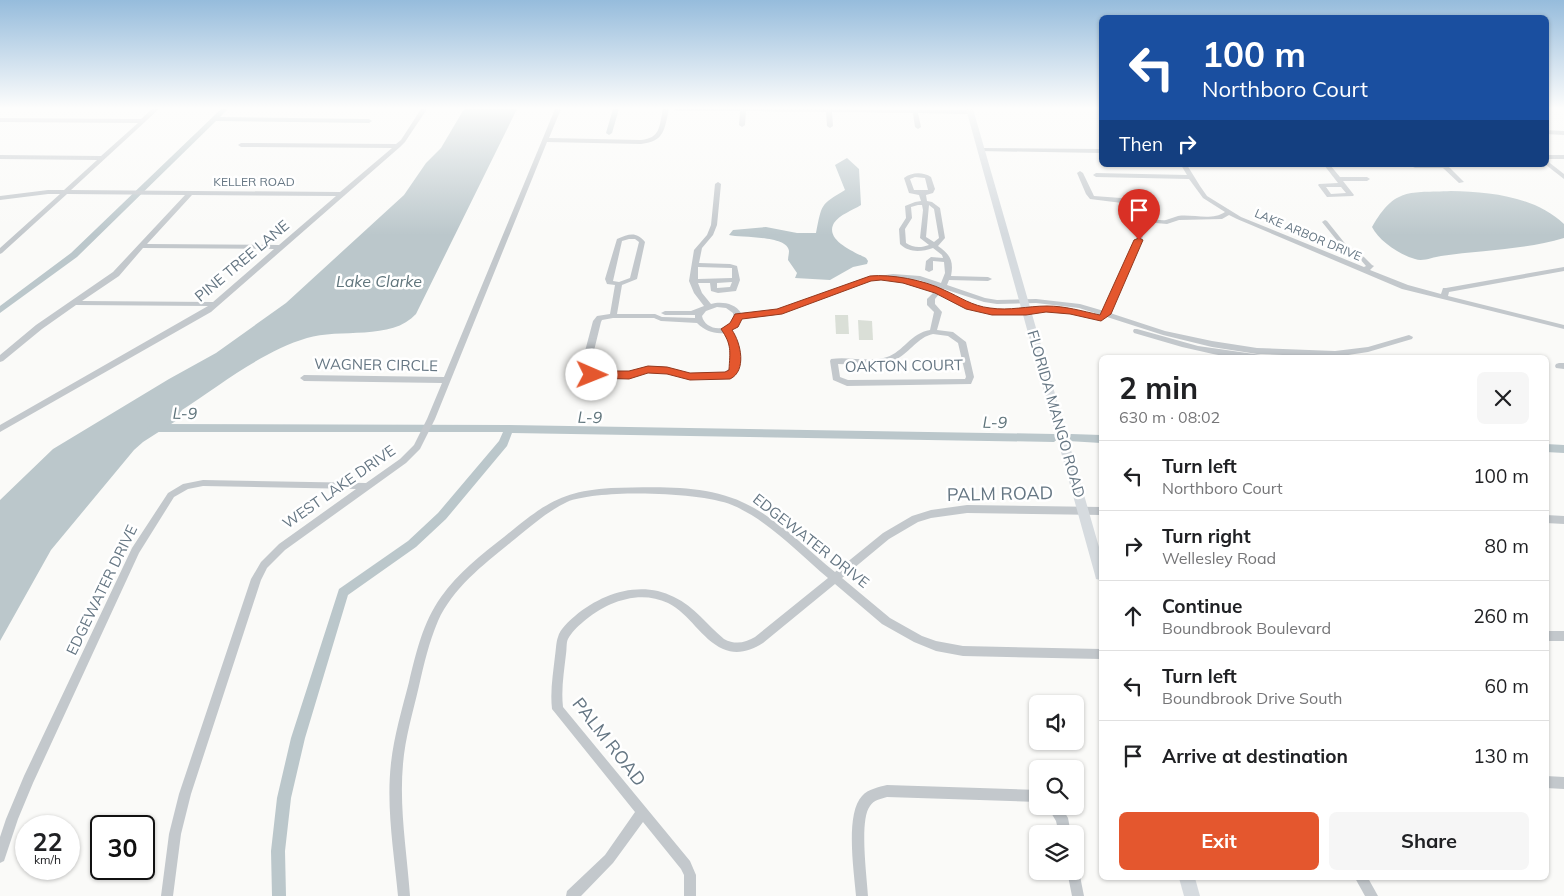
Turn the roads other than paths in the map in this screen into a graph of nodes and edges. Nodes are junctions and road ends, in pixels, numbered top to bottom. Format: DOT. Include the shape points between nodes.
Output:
graph roads {
  1 [pos="980,150"];
  2 [pos="111,151"];
  3 [pos="392,151"];
  4 [pos="542,151"];
  5 [pos="1029,151"];
  6 [pos="1099,152"];
  7 [pos="1549,156"];
  8 [pos="0,157"];
  9 [pos="1564,157"];
  10 [pos="103,158"];
  11 [pos="1549,164"];
  12 [pos="1185,167"];
  13 [pos="1329,167"];
  14 [pos="1445,167"];
  15 [pos="1080,173"];
  16 [pos="1096,175"];
  17 [pos="1190,177"];
  18 [pos="1564,177"];
  19 [pos="1367,179"];
  20 [pos="1341,182"];
  21 [pos="1461,182"];
  22 [pos="718,184"];
  23 [pos="66,192"];
  24 [pos="126,193"];
  25 [pos="151,193"];
  26 [pos="190,193"];
  27 [pos="922,193"];
  28 [pos="342,194"];
  29 [pos="1329,196"];
  30 [pos="0,198"];
  31 [pos="924,203"];
  32 [pos="1228,213"];
  33 [pos="1146,221"];
  34 [pos="1325,222"];
  35 [pos="935,245"];
  36 [pos="142,246"];
  37 [pos="280,247"];
  38 [pos="0,252"];
  39 [pos="948,260"];
  40 [pos="695,265"];
  41 [pos="1564,269"];
  42 [pos="929,270"];
  43 [pos="1364,271"];
  44 [pos="988,279"];
  45 [pos="693,281"];
  46 [pos="620,284"];
  47 [pos="944,285"];
  48 [pos="1444,297"];
  49 [pos="74,303"];
  50 [pos="214,304"];
  51 [pos="710,306"];
  52 [pos="1025,307"];
  53 [pos="702,311"];
  54 [pos="612,316"];
  55 [pos="655,316"];
  56 [pos="738,316"];
  57 [pos="1104,316"];
  58 [pos="698,321"];
  59 [pos="1564,327"];
  60 [pos="726,329"];
  61 [pos="933,332"];
  62 [pos="1409,337"];
  63 [pos="1240,355"];
  64 [pos="1324,355"];
  65 [pos="0,359"];
  66 [pos="304,378"];
  67 [pos="447,380"];
  68 [pos="0,430"];
  69 [pos="421,438"];
  70 [pos="368,486"];
  71 [pos="1083,511"];
  72 [pos="1099,511"];
  73 [pos="1549,520"];
  74 [pos="1564,520"];
  75 [pos="1099,568"];
  76 [pos="835,578"];
  77 [pos="1549,636"];
  78 [pos="1564,636"];
  79 [pos="1099,654"];
  80 [pos="1549,782"];
  81 [pos="1564,783"];
  82 [pos="1029,796"];
  83 [pos="642,812"];
  84 [pos="0,857"];
  85 [pos="1075,880"];
  86 [pos="1188,880"];
  87 [pos="1362,880"];
  88 [pos="166,896"];
  89 [pos="404,896"];
  90 [pos="572,896"];
  91 [pos="690,896"];
  92 [pos="862,896"];
  93 [pos="1078,896"];
  94 [pos="1192,896"];
  95 [pos="1372,896"];
  1 -- 52 [label="street, FLORIDA MANGO ROAD"];
  2 -- 10 [label="street"];
  3 -- 28 [label="street, PINE TREE LANE"];
  4 -- 67 [label="street, WEST LAKE DRIVE"];
  5 -- 6 [label="street"];
  7 -- 9 [label="street"];
  8 -- 10 [label="street"];
  10 -- 23 [label="street"];
  11 -- 18 [label="street"];
  12 -- 17 [label="street, LAKE ARBOR DRIVE"];
  13 -- 20 [label="street"];
  14 -- 21 [label="street"];
  15 -- 57 [label="street" via="1092,198 1125,202 1140,234"];
  16 -- 17 [label="street"];
  17 -- 32 [label="street, LAKE ARBOR DRIVE" via="1202,194"];
  19 -- 20 [label="street"];
  20 -- 29 [label="street" via="1321,185"];
  20 -- 29 [label="street" via="1351,195"];
  22 -- 40 [label="street" via="718,215 711,234 698,249"];
  23 -- 24 [label="street"];
  23 -- 30 [label="street" via="38,192"];
  23 -- 38 [label="street"];
  24 -- 25 [label="street"];
  25 -- 26 [label="street, KELLER ROAD"];
  26 -- 28 [label="street, KELLER ROAD"];
  26 -- 36 [label="street"];
  27 -- 31 [label="street"];
  28 -- 37 [label="street, PINE TREE LANE"];
  31 -- 35 [label="street" via="926,220 922,235"];
  31 -- 35 [label="street" via="937,208 942,238"];
  31 -- 35 [label="street" via="908,206 909,218 902,229 903,244 913,250"];
  32 -- 33 [label="street" via="1212,218"];
  32 -- 43 [label="street, LAKE ARBOR DRIVE"];
  34 -- 43 [label="street" via="1349,252 1368,262 1370,266"];
  35 -- 39 [label="street"];
  36 -- 37 [label="street"];
  36 -- 49 [label="street" via="116,274"];
  37 -- 50 [label="street, PINE TREE LANE"];
  39 -- 42 [label="street" via="931,259"];
  39 -- 47 [label="street"];
  40 -- 45 [label="street"];
  40 -- 45 [label="street" via="730,266 736,270 736,280"];
  41 -- 48 [label="street" via="1446,290"];
  43 -- 48 [label="street, LAKE ARBOR DRIVE" via="1405,287"];
  44 -- 47 [label="street"];
  45 -- 51 [label="street" via="698,294"];
  46 -- 46 [label="street" via="632,279 642,242 637,237 619,240 609,279"];
  46 -- 54 [label="street"];
  47 -- 52 [label="street" via="970,307 992,312"];
  47 -- 56 [label="street" via="881,277 864,280 778,312"];
  47 -- 61 [label="street" via="930,302 938,312"];
  48 -- 59 [label="street, LAKE ARBOR DRIVE"];
  49 -- 50 [label="street"];
  49 -- 65 [label="street" via="39,326"];
  50 -- 68 [label="street, PINE TREE LANE"];
  51 -- 53 [label="street"];
  51 -- 56 [label="street" via="728,306"];
  52 -- 57 [label="street" via="1062,303"];
  52 -- 71 [label="street, FLORIDA MANGO ROAD"];
  53 -- 55 [label="street"];
  53 -- 58 [label="street"];
  54 -- 55 [label="street"];
  54 -- 60 [label="street" via="597,321 584,370 586,373 623,376 648,369 690,376 726,376 734,370 736,349"];
  55 -- 58 [label="street"];
  56 -- 60 [label="street" via="734,325"];
  57 -- 63 [label="street" via="1161,340"];
  57 -- 64 [label="street" via="1212,344 1257,351"];
  58 -- 60 [label="street" via="708,330"];
  61 -- 61 [label="street, OAKTON COURT" via="950,334 962,342 970,377 968,382 847,383 836,378 834,361 887,360 924,333"];
  62 -- 64 [label="street" via="1367,350"];
  66 -- 67 [label="street, WAGNER CIRCLE"];
  67 -- 69 [label="street, WEST LAKE DRIVE"];
  69 -- 70 [label="street, WEST LAKE DRIVE" via="409,457"];
  70 -- 84 [label="street, EDGEWATER DRIVE" via="203,483 186,486 171,496 134,551 28,780"];
  70 -- 88 [label="street, WEST LAKE DRIVE" via="282,547 264,565 256,579 184,794"];
  71 -- 72 [label="street, PALM ROAD"];
  71 -- 75 [label="street, FLORIDA MANGO ROAD"];
  71 -- 76 [label="street, PALM ROAD" via="976,508 932,514 915,519 886,536"];
  73 -- 74 [label="street"];
  76 -- 79 [label="street, EDGEWATER DRIVE" via="901,631 936,646 964,651"];
  76 -- 83 [label="street, PALM ROAD" via="759,640 744,647 735,648 720,641 672,601 637,593 599,603 567,631 563,637 556,693 558,710"];
  76 -- 89 [label="street, EDGEWATER DRIVE" via="752,511 709,494 598,491 564,499 542,511 461,579 443,602 426,636 397,765 396,798"];
  77 -- 78 [label="street"];
  80 -- 81 [label="street"];
  82 -- 92 [label="street" via="888,791 870,797 863,804 858,822"];
  83 -- 90 [label="street" via="609,859"];
  83 -- 91 [label="street, PALM ROAD" via="686,865 690,875"];
  85 -- 93 [label="street"];
  86 -- 94 [label="street"];
  87 -- 95 [label="street"];
}
